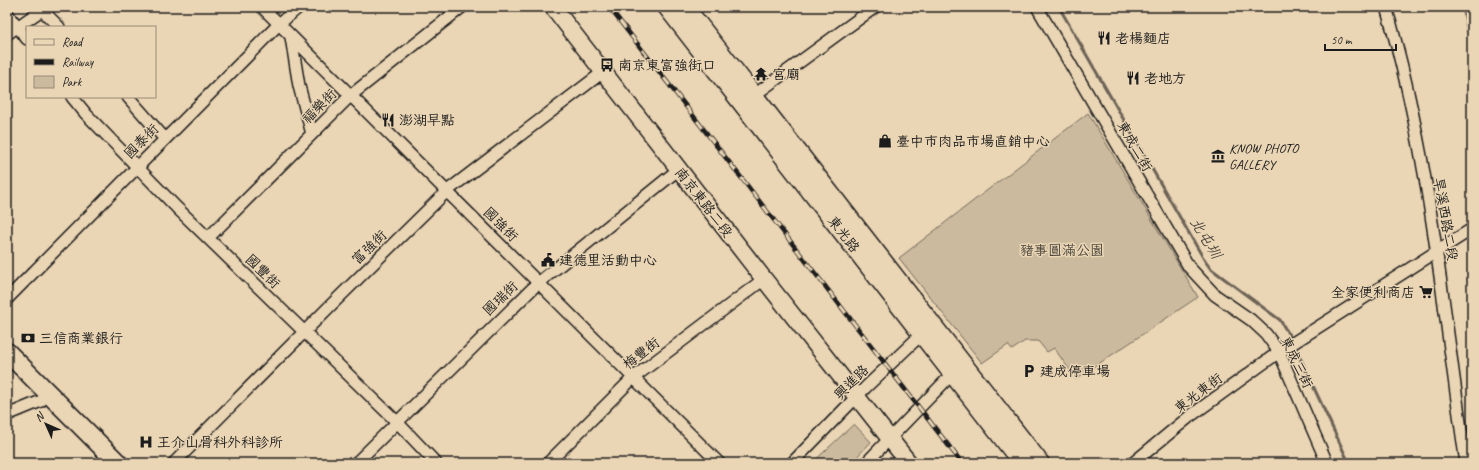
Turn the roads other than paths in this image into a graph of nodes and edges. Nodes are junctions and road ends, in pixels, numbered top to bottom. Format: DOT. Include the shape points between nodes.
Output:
graph roads {
  1 [pos="262,7"];
  2 [pos="299,7"];
  3 [pos="462,7"];
  4 [pos="553,7"];
  5 [pos="666,7"];
  6 [pos="687,7"];
  7 [pos="875,7"];
  8 [pos="1037,7"];
  9 [pos="1386,7"];
  10 [pos="44,9"];
  11 [pos="7,13"];
  12 [pos="279,24"];
  13 [pos="58,26"];
  14 [pos="17,27"];
  15 [pos="7,34"];
  16 [pos="291,37"];
  17 [pos="26,39"];
  18 [pos="603,72"];
  19 [pos="350,96"];
  20 [pos="73,98"];
  21 [pos="129,98"];
  22 [pos="748,99"];
  23 [pos="312,134"];
  24 [pos="165,139"];
  25 [pos="137,167"];
  26 [pos="679,169"];
  27 [pos="447,191"];
  28 [pos="1472,229"];
  29 [pos="208,238"];
  30 [pos="1438,252"];
  31 [pos="764,279"];
  32 [pos="538,283"];
  33 [pos="1215,295"];
  34 [pos="7,299"];
  35 [pos="927,329"];
  36 [pos="304,332"];
  37 [pos="1280,350"];
  38 [pos="7,352"];
  39 [pos="7,368"];
  40 [pos="958,369"];
  41 [pos="633,378"];
  42 [pos="857,397"];
  43 [pos="41,401"];
  44 [pos="7,415"];
  45 [pos="398,422"];
  46 [pos="890,440"];
  47 [pos="103,463"];
  48 [pos="118,463"];
  49 [pos="174,463"];
  50 [pos="356,463"];
  51 [pos="436,463"];
  52 [pos="548,463"];
  53 [pos="719,463"];
  54 [pos="792,463"];
  55 [pos="866,463"];
  56 [pos="909,463"];
  57 [pos="1021,463"];
  58 [pos="1041,463"];
  59 [pos="1133,463"];
  60 [pos="1327,463"];
  61 [pos="1466,463"];
  1 -- 12 [label="street, 國強街"];
  2 -- 12 [label="street, 國泰街"];
  3 -- 19 [label="street, 福樂街"];
  4 -- 18 [label="street, 南京東路二段"];
  5 -- 22 [label="street, 東光路"];
  6 -- 22 [label="street, 東光路"];
  7 -- 22 [label="street"];
  8 -- 33 [label="street, 東成二街" via="1189,267"];
  9 -- 30 [label="street, 旱溪西路二段" via="1398,48"];
  10 -- 13 [label="street"];
  10 -- 14 [label="street"];
  11 -- 14 [label="street"];
  12 -- 16 [label="street, 國強街"];
  12 -- 24 [label="street, 國泰街"];
  14 -- 15 [label="street"];
  14 -- 17 [label="street"];
  16 -- 19 [label="street, 國強街"];
  16 -- 23 [label="street" via="299,86"];
  18 -- 26 [label="street, 南京東路二段"];
  18 -- 27 [label="street, 富強街"];
  19 -- 23 [label="street, 福樂街"];
  19 -- 27 [label="street, 國強街"];
  20 -- 25 [label="street, 國豐街"];
  21 -- 24 [label="street"];
  22 -- 35 [label="street, 東光路"];
  23 -- 29 [label="street, 福樂街"];
  24 -- 25 [label="street, 國泰街"];
  25 -- 29 [label="street, 國豐街"];
  25 -- 34 [label="street, 國泰街"];
  26 -- 31 [label="street, 南京東路二段"];
  26 -- 32 [label="street, 國瑞街"];
  27 -- 32 [label="street, 國強街"];
  27 -- 36 [label="street, 富強街"];
  28 -- 30 [label="street, 東光東街"];
  29 -- 36 [label="street, 國豐街"];
  30 -- 37 [label="street, 東光東街"];
  30 -- 61 [label="street, 旱溪西路二段"];
  31 -- 41 [label="street, 梅豐街"];
  31 -- 42 [label="street, 南京東路二段"];
  32 -- 41 [label="street, 國強街"];
  32 -- 45 [label="street, 國瑞街"];
  33 -- 37 [label="street, 東成三街" via="1251,320"];
  35 -- 40 [label="street, 東光路"];
  35 -- 42 [label="street, 興進路"];
  36 -- 45 [label="street, 國豐街"];
  36 -- 49 [label="street, 富強街"];
  37 -- 59 [label="street, 東光東街" via="1189,416"];
  37 -- 60 [label="street, 東成三街"];
  38 -- 48 [label="main road"];
  39 -- 43 [label="main road"];
  40 -- 46 [label="street"];
  40 -- 57 [label="street, 東光路"];
  40 -- 58 [label="street, 東光路"];
  41 -- 52 [label="street, 梅豐街"];
  41 -- 53 [label="street, 國強街"];
  42 -- 46 [label="street, 南京東路二段"];
  42 -- 54 [label="street, 興進路"];
  43 -- 44 [label="street"];
  43 -- 47 [label="main road"];
  45 -- 50 [label="street, 國瑞街"];
  45 -- 51 [label="street, 國豐街"];
  46 -- 55 [label="street"];
  46 -- 56 [label="street, 南京東路二段"];
}
